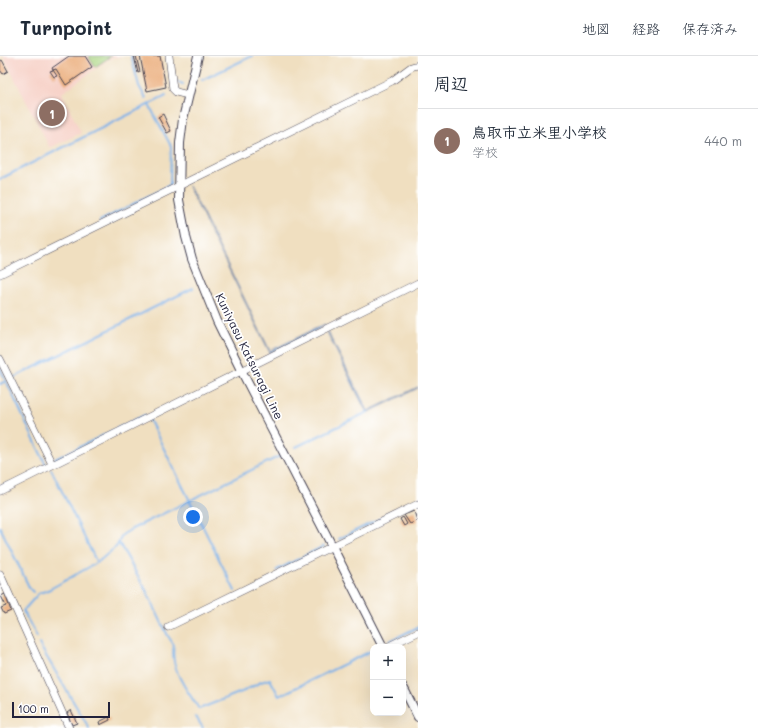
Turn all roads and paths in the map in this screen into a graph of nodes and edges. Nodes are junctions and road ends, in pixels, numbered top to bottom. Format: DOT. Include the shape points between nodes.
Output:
graph roads {
  1 [pos="169,56"];
  2 [pos="198,56"];
  3 [pos="418,65"];
  4 [pos="188,95"];
  5 [pos="179,185"];
  6 [pos="0,274"];
  7 [pos="418,283"];
  8 [pos="0,360"];
  9 [pos="241,370"];
  10 [pos="52,464"];
  11 [pos="0,491"];
  12 [pos="418,504"];
  13 [pos="332,546"];
  14 [pos="0,574"];
  15 [pos="168,627"];
  16 [pos="418,632"];
  17 [pos="381,644"];
  18 [pos="393,644"];
  19 [pos="406,693"];
  20 [pos="418,717"];
  21 [pos="69,728"];
  1 -- 4 [label="street" via="172,89"];
  2 -- 4 [label="main road, Kuniyasu Katsuragi Line"];
  3 -- 5 [label="street" via="392,81"];
  4 -- 5 [label="main road, Kuniyasu Katsuragi Line" via="182,119"];
  5 -- 6 [label="street"];
  5 -- 9 [label="main road, Kuniyasu Katsuragi Line" via="182,219 192,259 217,321"];
  7 -- 9 [label="street"];
  8 -- 10 [label="street"];
  9 -- 10 [label="street"];
  9 -- 13 [label="main road, Kuniyasu Katsuragi Line"];
  10 -- 11 [label="street"];
  12 -- 13 [label="street"];
  13 -- 15 [label="street"];
  13 -- 17 [label="main road, Kuniyasu Katsuragi Line"];
  14 -- 21 [label="street"];
  16 -- 18 [label="street"];
  19 -- 20 [label="main road"];
}
